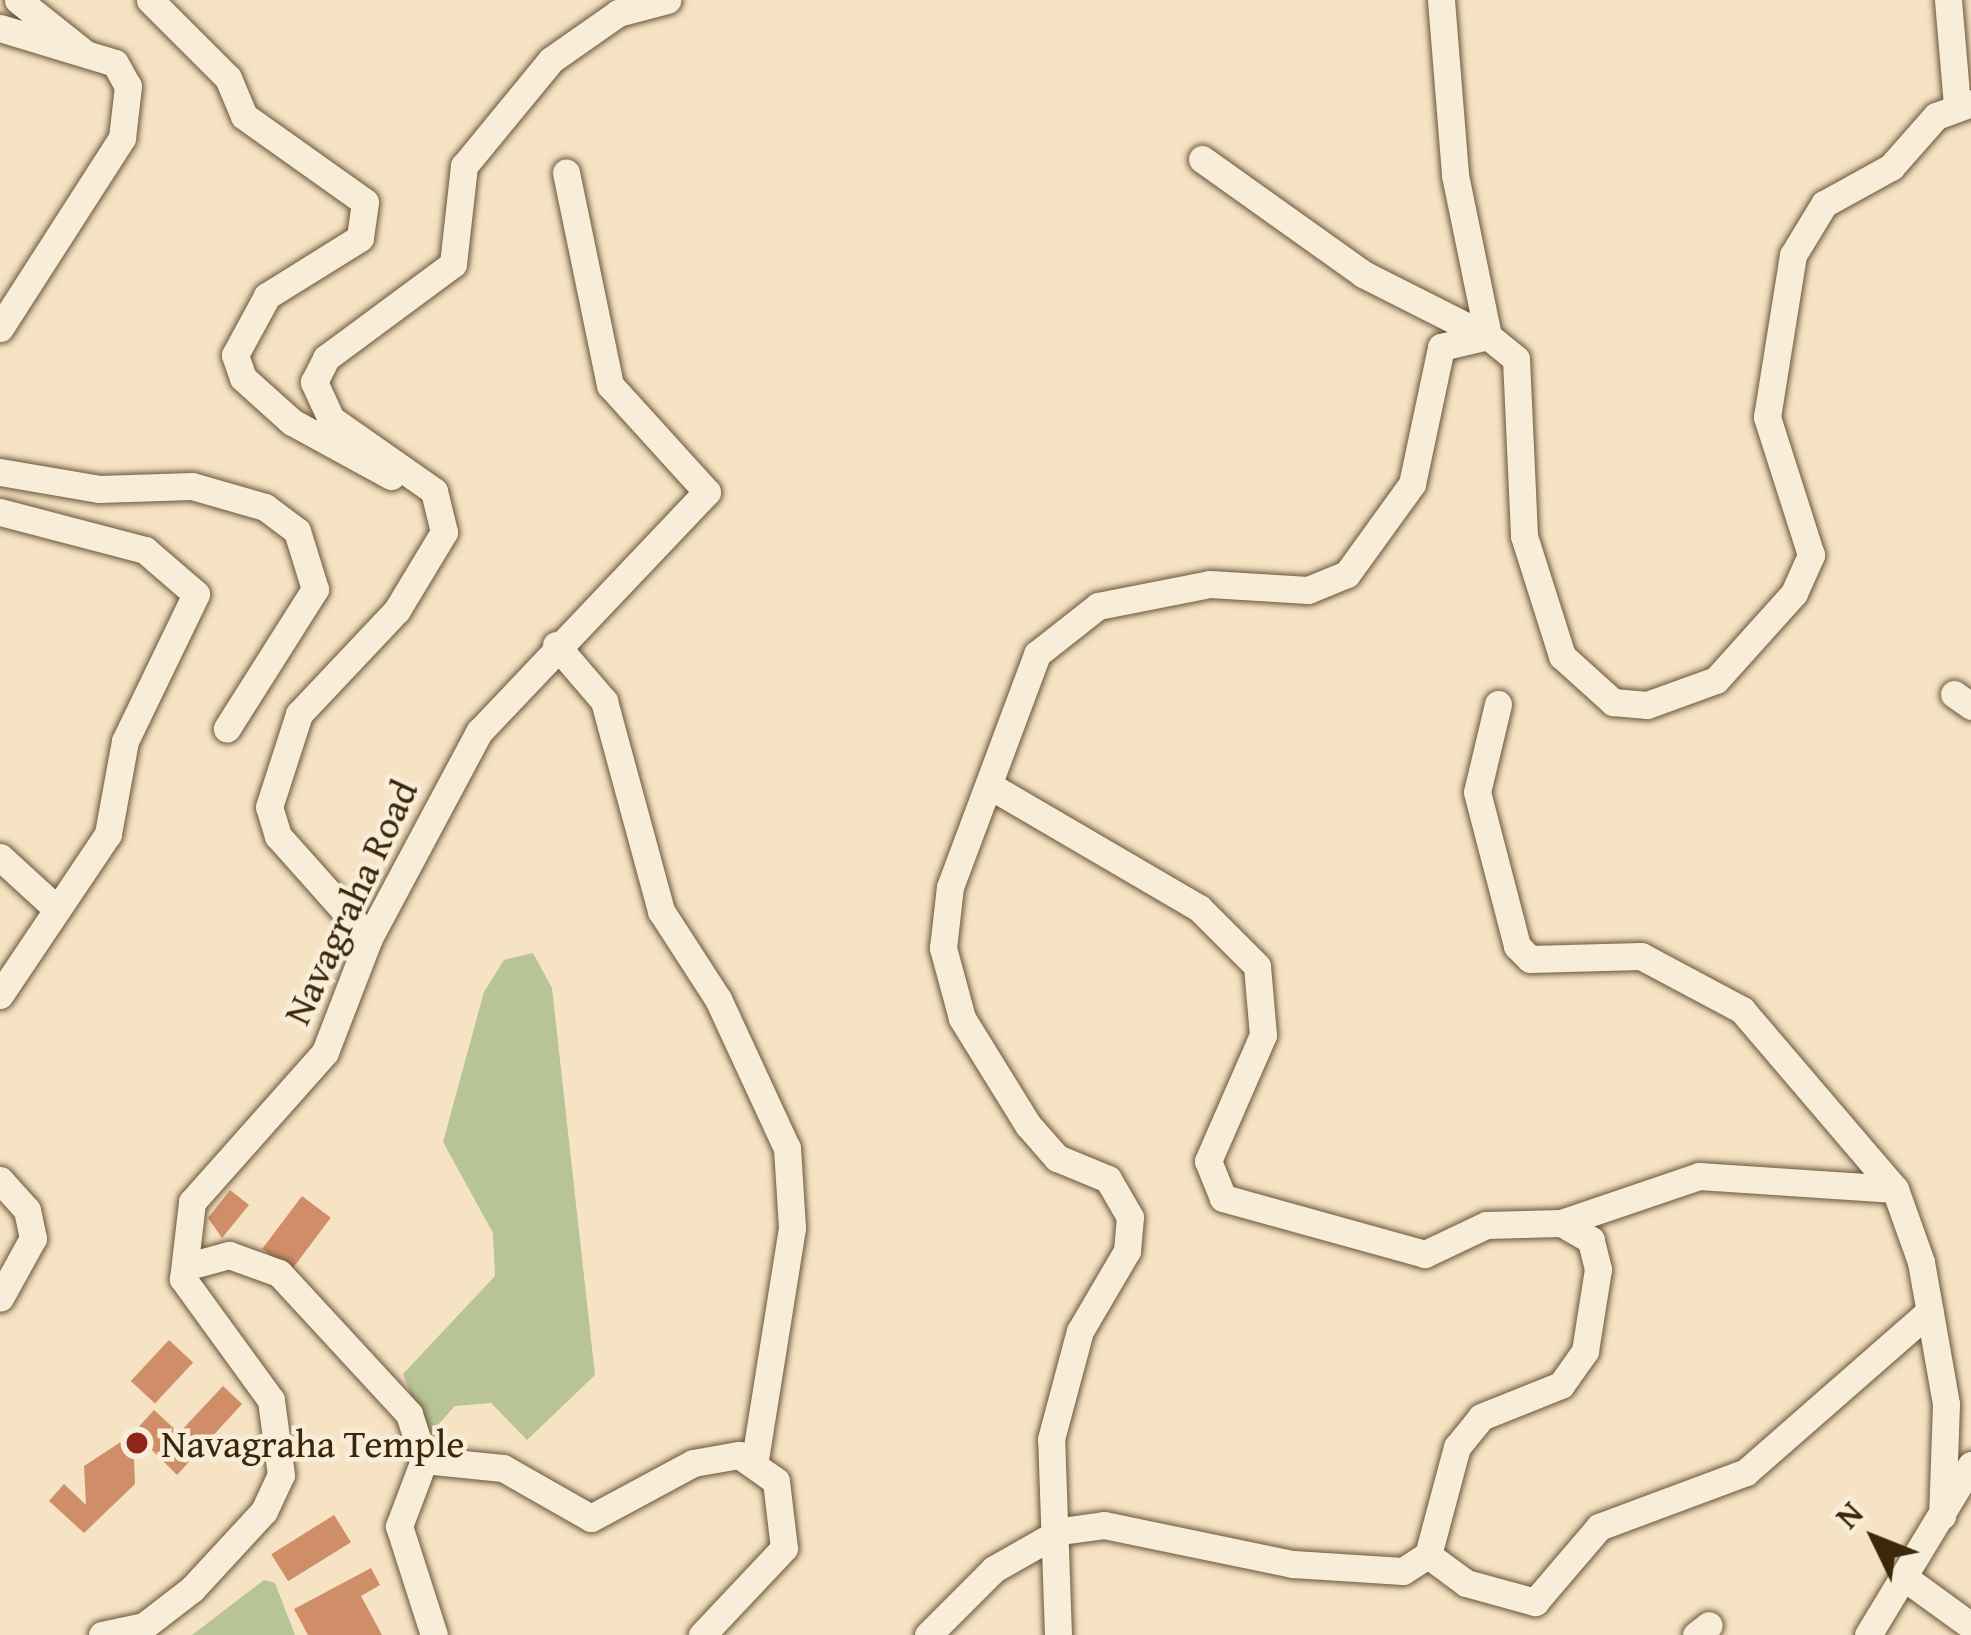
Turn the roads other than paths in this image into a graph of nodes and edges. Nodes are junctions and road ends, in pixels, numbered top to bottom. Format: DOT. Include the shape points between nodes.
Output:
graph roads {
  1 [pos="18,0"];
  2 [pos="150,0"];
  3 [pos="667,0"];
  4 [pos="1442,0"];
  5 [pos="1948,0"];
  6 [pos="0,28"];
  7 [pos="82,51"];
  8 [pos="1964,104"];
  9 [pos="1202,159"];
  10 [pos="566,172"];
  11 [pos="0,328"];
  12 [pos="1488,336"];
  13 [pos="0,472"];
  14 [pos="409,478"];
  15 [pos="0,512"];
  16 [pos="556,645"];
  17 [pos="1498,704"];
  18 [pos="227,728"];
  19 [pos="992,787"];
  20 [pos="0,857"];
  21 [pos="57,909"];
  22 [pos="370,938"];
  23 [pos="0,995"];
  24 [pos="0,1180"];
  25 [pos="1895,1189"];
  26 [pos="1561,1223"];
  27 [pos="184,1267"];
  28 [pos="0,1298"];
  29 [pos="1930,1311"];
  30 [pos="424,1460"];
  31 [pos="754,1464"];
  32 [pos="1971,1465"];
  33 [pos="1942,1516"];
  34 [pos="1050,1537"];
  35 [pos="1427,1555"];
  36 [pos="1905,1578"];
  37 [pos="1971,1626"];
  38 [pos="102,1635"];
  39 [pos="434,1635"];
  40 [pos="701,1635"];
  41 [pos="928,1635"];
  42 [pos="1058,1635"];
  43 [pos="1868,1635"];
  1 -- 7 [label="street"];
  2 -- 14 [label="street" via="228,78 244,116 364,202 361,238 267,296 244,323 235,355 243,378 371,474"];
  3 -- 14 [label="street" via="618,13 551,60 464,166 453,264 326,358 317,401"];
  4 -- 12 [label="street" via="1455,176"];
  5 -- 8 [label="street"];
  6 -- 7 [label="street"];
  7 -- 11 [label="street" via="115,63 128,86 122,138"];
  8 -- 12 [label="street" via="1891,167 1824,204 1792,255 1767,417 1810,555 1754,640 1684,696 1613,702 1562,656 1524,536 1516,359"];
  9 -- 12 [label="street" via="1363,274"];
  10 -- 16 [label="street, Navagraha Road" via="610,385 707,492"];
  12 -- 19 [label="street" via="1442,347 1412,484 1347,574 1308,590 1162,591 1073,620 1028,671"];
  13 -- 18 [label="street" via="99,489 192,486 265,507 297,531 315,589"];
  14 -- 22 [label="street" via="434,491 444,532 397,610 299,714 268,807 278,836"];
  15 -- 21 [label="street" via="146,550 196,594 125,741 109,834"];
  16 -- 22 [label="street, Navagraha Road" via="458,764"];
  16 -- 31 [label="street" via="604,701 661,911 718,998 787,1148 790,1249"];
  17 -- 25 [label="street" via="1478,792 1516,946 1530,959 1641,956 1742,1010"];
  19 -- 26 [label="street" via="1199,908 1257,966 1263,1035 1208,1161 1223,1198 1424,1253 1486,1225"];
  19 -- 34 [label="street" via="950,886 950,986 1041,1144 1108,1178 1130,1217 1127,1251 1064,1382"];
  20 -- 21 [label="street"];
  21 -- 23 [label="street"];
  22 -- 27 [label="street, Navagraha Road" via="326,1052 192,1202"];
  24 -- 28 [label="street" via="28,1210 33,1238"];
  25 -- 26 [label="street" via="1699,1176"];
  25 -- 29 [label="street"];
  26 -- 35 [label="street" via="1591,1240 1598,1269 1585,1351 1561,1385 1514,1396 1456,1448"];
  27 -- 30 [label="street" via="229,1255 279,1273 409,1414"];
  27 -- 38 [label="street, Navagraha Road" via="208,1324 272,1400 280,1474 264,1511 192,1589 144,1626"];
  29 -- 33 [label="street" via="1946,1404"];
  29 -- 35 [label="street" via="1746,1472 1599,1527 1535,1602 1466,1582"];
  30 -- 31 [label="street" via="503,1468 591,1518 709,1456"];
  30 -- 39 [label="street" via="399,1526"];
  31 -- 40 [label="street" via="776,1480 784,1548"];
  32 -- 33 [label="street"];
  33 -- 36 [label="street"];
  34 -- 35 [label="street" via="1104,1525 1155,1531 1362,1574 1403,1571"];
  34 -- 41 [label="street" via="994,1569"];
  34 -- 42 [label="street"];
  36 -- 37 [label="street"];
  36 -- 43 [label="street"];
}
